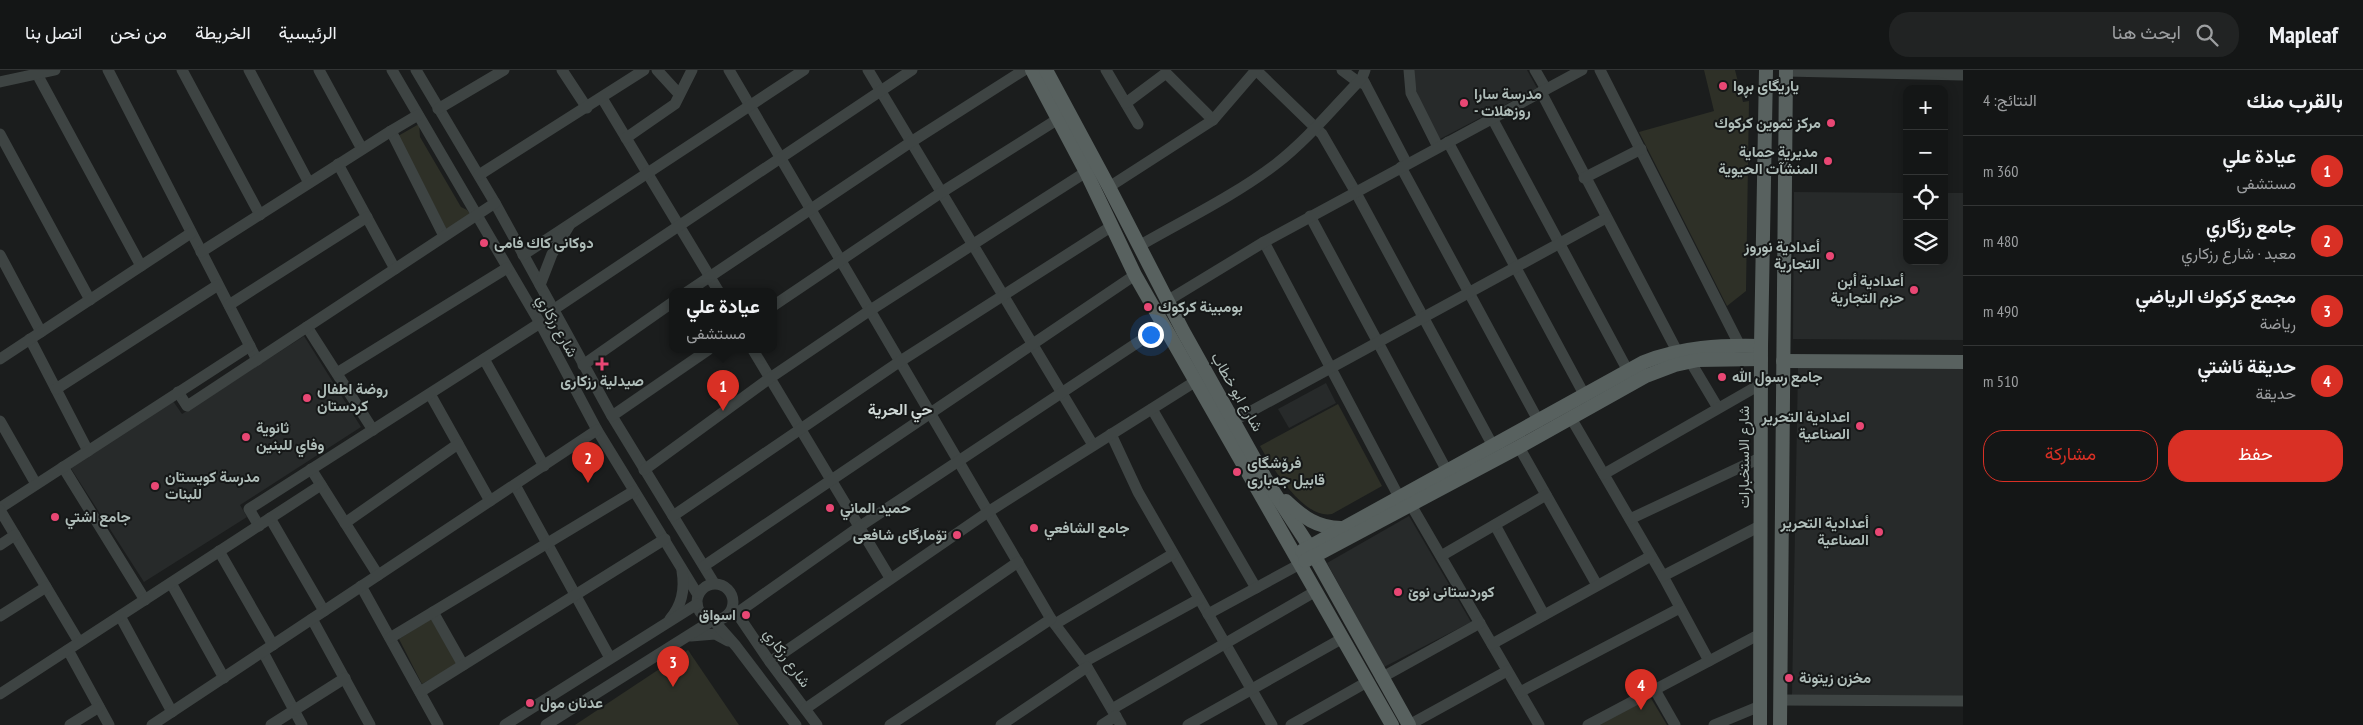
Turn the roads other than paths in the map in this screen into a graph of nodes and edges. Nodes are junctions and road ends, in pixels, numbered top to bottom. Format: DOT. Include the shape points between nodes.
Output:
graph roads {
  1 [pos="55,70"];
  2 [pos="108,70"];
  3 [pos="182,70"];
  4 [pos="249,70"];
  5 [pos="319,70"];
  6 [pos="392,70"];
  7 [pos="416,70"];
  8 [pos="504,70"];
  9 [pos="562,70"];
  10 [pos="644,70"];
  11 [pos="657,70"];
  12 [pos="692,70"];
  13 [pos="729,70"];
  14 [pos="868,70"];
  15 [pos="912,70"];
  16 [pos="1024,70"];
  17 [pos="1032,70"];
  18 [pos="1046,70"];
  19 [pos="1106,70"];
  20 [pos="1256,70"];
  21 [pos="1342,70"];
  22 [pos="1409,70"];
  23 [pos="1535,70"];
  24 [pos="1582,70"];
  25 [pos="1600,70"];
  26 [pos="1766,70"];
  27 [pos="1786,70"];
  28 [pos="800,71"];
  29 [pos="15,74"];
  30 [pos="38,74"];
  31 [pos="1963,75"];
  32 [pos="1362,78"];
  33 [pos="0,82"];
  34 [pos="880,90"];
  35 [pos="1543,90"];
  36 [pos="680,94"];
  37 [pos="602,98"];
  38 [pos="1126,103"];
  39 [pos="750,106"];
  40 [pos="587,108"];
  41 [pos="438,109"];
  42 [pos="418,115"];
  43 [pos="1492,118"];
  44 [pos="1058,119"];
  45 [pos="1213,120"];
  46 [pos="1138,124"];
  47 [pos="1315,127"];
  48 [pos="391,131"];
  49 [pos="0,134"];
  50 [pos="626,138"];
  51 [pos="911,142"];
  52 [pos="1443,144"];
  53 [pos="362,149"];
  54 [pos="1641,149"];
  55 [pos="780,157"];
  56 [pos="338,164"];
  57 [pos="1404,166"];
  58 [pos="1086,172"];
  59 [pos="647,173"];
  60 [pos="1765,174"];
  61 [pos="1784,175"];
  62 [pos="479,176"];
  63 [pos="1584,178"];
  64 [pos="309,183"];
  65 [pos="1109,187"];
  66 [pos="1355,191"];
  67 [pos="942,192"];
  68 [pos="496,203"];
  69 [pos="811,210"];
  70 [pos="477,214"];
  71 [pos="260,215"];
  72 [pos="1310,216"];
  73 [pos="367,217"];
  74 [pos="1606,218"];
  75 [pos="571,223"];
  76 [pos="678,225"];
  77 [pos="1112,226"];
  78 [pos="191,233"];
  79 [pos="444,236"];
  80 [pos="1264,242"];
  81 [pos="1560,243"];
  82 [pos="973,244"];
  83 [pos="1139,246"];
  84 [pos="202,252"];
  85 [pos="0,255"];
  86 [pos="523,255"];
  87 [pos="840,262"];
  88 [pos="141,266"];
  89 [pos="507,268"];
  90 [pos="1516,268"];
  91 [pos="395,269"];
  92 [pos="1135,275"];
  93 [pos="709,277"];
  94 [pos="540,285"];
  95 [pos="218,286"];
  96 [pos="693,288"];
  97 [pos="716,288"];
  98 [pos="1469,293"];
  99 [pos="1004,296"];
  100 [pos="90,300"];
  101 [pos="1167,301"];
  102 [pos="777,303"];
  103 [pos="229,305"];
  104 [pos="669,305"];
  105 [pos="553,310"];
  106 [pos="869,311"];
  107 [pos="1423,318"];
  108 [pos="540,324"];
  109 [pos="1164,325"];
  110 [pos="307,327"];
  111 [pos="41,332"];
  112 [pos="1177,334"];
  113 [pos="30,339"];
  114 [pos="1378,342"];
  115 [pos="1032,344"];
  116 [pos="250,346"];
  117 [pos="1740,346"];
  118 [pos="1677,351"];
  119 [pos="704,353"];
  120 [pos="755,353"];
  121 [pos="1760,353"];
  122 [pos="1963,354"];
  123 [pos="1783,356"];
  124 [pos="0,358"];
  125 [pos="484,359"];
  126 [pos="257,360"];
  127 [pos="1690,361"];
  128 [pos="899,362"];
  129 [pos="1963,362"];
  130 [pos="583,365"];
  131 [pos="1331,368"];
  132 [pos="1628,371"];
  133 [pos="336,373"];
  134 [pos="770,378"];
  135 [pos="1196,381"];
  136 [pos="1761,384"];
  137 [pos="56,389"];
  138 [pos="178,392"];
  139 [pos="1062,393"];
  140 [pos="430,394"];
  141 [pos="1585,396"];
  142 [pos="1718,408"];
  143 [pos="1152,410"];
  144 [pos="930,412"];
  145 [pos="612,416"];
  146 [pos="1571,418"];
  147 [pos="1234,420"];
  148 [pos="1539,422"];
  149 [pos="2,429"];
  150 [pos="373,430"];
  151 [pos="597,430"];
  152 [pos="801,430"];
  153 [pos="1111,434"];
  154 [pos="458,444"];
  155 [pos="1093,445"];
  156 [pos="1492,446"];
  157 [pos="1519,447"];
  158 [pos="88,451"];
  159 [pos="1760,458"];
  160 [pos="958,461"];
  161 [pos="544,466"];
  162 [pos="63,467"];
  163 [pos="311,469"];
  164 [pos="644,470"];
  165 [pos="1447,471"];
  166 [pos="1604,474"];
  167 [pos="830,479"];
  168 [pos="1268,483"];
  169 [pos="36,484"];
  170 [pos="321,485"];
  171 [pos="515,485"];
  172 [pos="634,491"];
  173 [pos="1546,495"];
  174 [pos="1399,497"];
  175 [pos="490,501"];
  176 [pos="1411,505"];
  177 [pos="0,509"];
  178 [pos="988,512"];
  179 [pos="672,516"];
  180 [pos="270,518"];
  181 [pos="1630,519"];
  182 [pos="345,523"];
  183 [pos="1495,525"];
  184 [pos="259,526"];
  185 [pos="1760,526"];
  186 [pos="859,527"];
  187 [pos="1342,528"];
  188 [pos="15,535"];
  189 [pos="665,539"];
  190 [pos="547,543"];
  191 [pos="0,545"];
  192 [pos="219,552"];
  193 [pos="1311,552"];
  194 [pos="1173,554"];
  195 [pos="1441,556"];
  196 [pos="1651,556"];
  197 [pos="1297,559"];
  198 [pos="1018,562"];
  199 [pos="681,564"];
  200 [pos="704,566"];
  201 [pos="378,575"];
  202 [pos="1663,576"];
  203 [pos="890,578"];
  204 [pos="171,583"];
  205 [pos="714,583"];
  206 [pos="1597,585"];
  207 [pos="361,586"];
  208 [pos="46,587"];
  209 [pos="1256,588"];
  210 [pos="1316,591"];
  211 [pos="575,595"];
  212 [pos="1199,599"];
  213 [pos="145,600"];
  214 [pos="698,600"];
  215 [pos="1680,608"];
  216 [pos="735,610"];
  217 [pos="324,611"];
  218 [pos="433,612"];
  219 [pos="1208,614"];
  220 [pos="1544,615"];
  221 [pos="0,616"];
  222 [pos="120,616"];
  223 [pos="312,619"];
  224 [pos="713,620"];
  225 [pos="1053,621"];
  226 [pos="667,622"];
  227 [pos="1480,623"];
  228 [pos="1760,634"];
  229 [pos="390,638"];
  230 [pos="1343,638"];
  231 [pos="678,641"];
  232 [pos="79,642"];
  233 [pos="1224,643"];
  234 [pos="1492,644"];
  235 [pos="273,645"];
  236 [pos="736,646"];
  237 [pos="68,650"];
  238 [pos="1760,651"];
  239 [pos="1780,651"];
  240 [pos="262,652"];
  241 [pos="610,658"];
  242 [pos="1709,661"];
  243 [pos="770,662"];
  244 [pos="1086,664"];
  245 [pos="463,665"];
  246 [pos="1507,671"];
  247 [pos="224,678"];
  248 [pos="344,678"];
  249 [pos="1374,680"];
  250 [pos="1251,689"];
  251 [pos="1655,690"];
  252 [pos="420,692"];
  253 [pos="1520,692"];
  254 [pos="0,694"];
  255 [pos="1780,700"];
  256 [pos="1963,701"];
  257 [pos="1760,706"];
  258 [pos="99,707"];
  259 [pos="805,709"];
  260 [pos="294,710"];
  261 [pos="172,712"];
  262 [pos="1116,717"];
  263 [pos="70,725"];
  264 [pos="109,725"];
  265 [pos="152,725"];
  266 [pos="271,725"];
  267 [pos="302,725"];
  268 [pos="370,725"];
  269 [pos="438,725"];
  270 [pos="505,725"];
  271 [pos="546,725"];
  272 [pos="796,725"];
  273 [pos="817,725"];
  274 [pos="890,725"];
  275 [pos="1001,725"];
  276 [pos="1102,725"];
  277 [pos="1188,725"];
  278 [pos="1272,725"];
  279 [pos="1291,725"];
  280 [pos="1392,725"];
  281 [pos="1409,725"];
  282 [pos="1539,725"];
  283 [pos="1588,725"];
  284 [pos="1675,725"];
  285 [pos="1714,725"];
  286 [pos="1760,725"];
  287 [pos="1780,725"];
  1 -- 30 [label="street"];
  2 -- 78 [label="street"];
  3 -- 71 [label="street"];
  4 -- 64 [label="street"];
  5 -- 53 [label="street"];
  6 -- 42 [label="street, شارع رزكاري"];
  7 -- 41 [label="street, شارع رزكاري"];
  8 -- 41 [label="street"];
  9 -- 40 [label="street"];
  10 -- 37 [label="street"];
  11 -- 36 [label="street"];
  12 -- 36 [label="street"];
  13 -- 39 [label="street"];
  14 -- 34 [label="street"];
  15 -- 34 [label="street"];
  16 -- 51 [label="street"];
  17 -- 44 [label="main road, شارع ابو خطاب"];
  18 -- 65 [label="main road, شارع ابو خطاب"];
  19 -- 38 [label="street"];
  20 -- 45 [label="street"];
  20 -- 47 [label="street"];
  21 -- 32 [label="street"];
  22 -- 52 [label="street" via="1411,93"];
  23 -- 35 [label="street"];
  24 -- 35 [label="street"];
  25 -- 54 [label="street"];
  26 -- 60 [label="main road, شارع الاستخبارات"];
  27 -- 31 [label="street"];
  27 -- 61 [label="main road"];
  28 -- 39 [label="street"];
  29 -- 30 [label="street"];
  29 -- 33 [label="street"];
  30 -- 88 [label="street"];
  32 -- 47 [label="street"];
  32 -- 57 [label="street"];
  34 -- 51 [label="street"];
  34 -- 55 [label="street"];
  35 -- 43 [label="street"];
  35 -- 63 [label="street"];
  36 -- 50 [label="street" via="675,104"];
  37 -- 40 [label="street"];
  37 -- 50 [label="street"];
  38 -- 45 [label="street" via="1166,73"];
  38 -- 46 [label="street"];
  39 -- 55 [label="street"];
  39 -- 59 [label="street"];
  40 -- 62 [label="street"];
  41 -- 62 [label="street, شارع رزكاري"];
  42 -- 48 [label="street"];
  42 -- 70 [label="street, شارع رزكاري"];
  43 -- 52 [label="street"];
  43 -- 81 [label="street"];
  44 -- 58 [label="main road, شارع ابو خطاب"];
  44 -- 67 [label="street"];
  45 -- 65 [label="street"];
  47 -- 66 [label="street"];
  47 -- 83 [label="street" via="1256,179"];
  48 -- 53 [label="street"];
  48 -- 79 [label="street"];
  49 -- 100 [label="street"];
  50 -- 59 [label="street"];
  51 -- 67 [label="street"];
  51 -- 69 [label="street"];
  52 -- 57 [label="street"];
  52 -- 90 [label="street"];
  53 -- 56 [label="street"];
  54 -- 63 [label="street"];
  54 -- 117 [label="street"];
  55 -- 69 [label="street"];
  55 -- 76 [label="street"];
  56 -- 64 [label="street"];
  56 -- 73 [label="street"];
  57 -- 66 [label="street"];
  57 -- 98 [label="street"];
  58 -- 77 [label="main road, شارع ابو خطاب"];
  58 -- 82 [label="street"];
  59 -- 75 [label="street"];
  59 -- 76 [label="street"];
  60 -- 61 [label="main road"];
  60 -- 121 [label="main road, شارع الاستخبارات"];
  61 -- 123 [label="main road"];
  62 -- 68 [label="street, شارع رزكاري"];
  63 -- 74 [label="street"];
  64 -- 71 [label="street"];
  65 -- 83 [label="main road, شارع ابو خطاب"];
  66 -- 72 [label="street"];
  66 -- 107 [label="street"];
  67 -- 82 [label="street"];
  67 -- 87 [label="street"];
  68 -- 70 [label="street"];
  68 -- 86 [label="street, شارع رزكاري"];
  69 -- 87 [label="street"];
  69 -- 93 [label="street"];
  70 -- 79 [label="street"];
  70 -- 89 [label="street, شارع رزكاري"];
  71 -- 84 [label="street"];
  72 -- 80 [label="street"];
  72 -- 114 [label="street"];
  73 -- 91 [label="street"];
  73 -- 103 [label="street"];
  74 -- 81 [label="street"];
  74 -- 118 [label="street"];
  75 -- 86 [label="street"];
  75 -- 94 [label="street" via="552,254"];
  76 -- 93 [label="street"];
  76 -- 105 [label="street"];
  77 -- 92 [label="main road, شارع ابو خطاب"];
  77 -- 99 [label="street"];
  78 -- 84 [label="street"];
  78 -- 88 [label="street"];
  79 -- 91 [label="street"];
  80 -- 101 [label="street"];
  80 -- 131 [label="street"];
  81 -- 90 [label="street"];
  81 -- 132 [label="street"];
  82 -- 99 [label="street"];
  82 -- 106 [label="street"];
  83 -- 101 [label="main road, شارع ابو خطاب"];
  84 -- 95 [label="street"];
  85 -- 111 [label="street"];
  86 -- 94 [label="street, شارع رزكاري"];
  87 -- 102 [label="street"];
  87 -- 106 [label="street"];
  88 -- 100 [label="street"];
  89 -- 108 [label="street, شارع رزكاري"];
  89 -- 133 [label="street"];
  90 -- 98 [label="street"];
  90 -- 141 [label="street"];
  91 -- 110 [label="street"];
  92 -- 109 [label="main road, شارع ابو خطاب"];
  92 -- 115 [label="street"];
  93 -- 96 [label="street"];
  93 -- 97 [label="street"];
  94 -- 105 [label="street, شارع رزكاري"];
  95 -- 103 [label="street"];
  95 -- 137 [label="street"];
  98 -- 107 [label="street"];
  98 -- 148 [label="street"];
  99 -- 115 [label="street"];
  99 -- 128 [label="street"];
  100 -- 111 [label="street"];
  101 -- 112 [label="main road, شارع ابو خطاب"];
  103 -- 116 [label="street"];
  104 -- 130 [label="street"];
  105 -- 130 [label="street, شارع رزكاري"];
  106 -- 128 [label="street"];
  106 -- 134 [label="street"];
  107 -- 114 [label="street"];
  107 -- 156 [label="street"];
  108 -- 125 [label="street"];
  108 -- 151 [label="street, شارع رزكاري"];
  109 -- 112 [label="main road, شارع ابو خطاب"];
  109 -- 139 [label="street"];
  110 -- 126 [label="street"];
  110 -- 133 [label="street"];
  111 -- 113 [label="street"];
  112 -- 135 [label="main road, شارع ابو خطاب"];
  112 -- 147 [label="main road, شارع ابو خطاب"];
  113 -- 124 [label="street"];
  113 -- 137 [label="street"];
  114 -- 131 [label="street"];
  114 -- 165 [label="street"];
  115 -- 139 [label="street"];
  115 -- 144 [label="street"];
  116 -- 126 [label="street"];
  116 -- 138 [label="street"];
  117 -- 118 [label="main road"];
  117 -- 121 [label="main road"];
  118 -- 132 [label="main road"];
  119 -- 145 [label="street"];
  120 -- 134 [label="street"];
  121 -- 127 [label="main road"];
  121 -- 136 [label="main road, شارع الاستخبارات"];
  122 -- 123 [label="main road"];
  123 -- 129 [label="main road"];
  123 -- 239 [label="main road"];
  125 -- 140 [label="street"];
  125 -- 161 [label="street"];
  126 -- 138 [label="street" via="187,406"];
  127 -- 142 [label="street"];
  127 -- 146 [label="main road" via="1646,376"];
  128 -- 144 [label="street"];
  128 -- 152 [label="street"];
  130 -- 145 [label="street, شارع رزكاري"];
  131 -- 147 [label="street"];
  131 -- 174 [label="street"];
  132 -- 141 [label="main road"];
  133 -- 150 [label="street"];
  134 -- 152 [label="street"];
  134 -- 164 [label="street"];
  135 -- 143 [label="street"];
  135 -- 197 [label="main road, شارع ابو خطاب"];
  136 -- 142 [label="street"];
  136 -- 159 [label="main road, شارع الاستخبارات"];
  137 -- 158 [label="street"];
  138 -- 158 [label="street"];
  139 -- 155 [label="street"];
  139 -- 160 [label="street"];
  140 -- 150 [label="street"];
  140 -- 154 [label="street"];
  141 -- 148 [label="main road"];
  142 -- 166 [label="street"];
  143 -- 153 [label="street"];
  143 -- 209 [label="street"];
  144 -- 160 [label="street"];
  144 -- 167 [label="street"];
  145 -- 164 [label="street, شارع رزكاري"];
  146 -- 157 [label="main road"];
  146 -- 166 [label="street"];
  147 -- 168 [label="main road, شارع ابو خطاب"];
  148 -- 156 [label="main road"];
  149 -- 169 [label="street"];
  150 -- 163 [label="street"];
  151 -- 161 [label="street"];
  151 -- 172 [label="street, شارع رزكاري"];
  152 -- 167 [label="street"];
  152 -- 179 [label="street"];
  153 -- 155 [label="street"];
  153 -- 194 [label="street" via="1138,492"];
  154 -- 175 [label="street"];
  154 -- 182 [label="street"];
  155 -- 178 [label="street"];
  156 -- 165 [label="main road"];
  157 -- 173 [label="street"];
  157 -- 176 [label="main road"];
  158 -- 162 [label="street"];
  159 -- 181 [label="street"];
  159 -- 185 [label="main road, شارع الاستخبارات"];
  160 -- 178 [label="street"];
  160 -- 186 [label="street"];
  161 -- 171 [label="street"];
  162 -- 169 [label="street"];
  162 -- 213 [label="street"];
  163 -- 170 [label="street"];
  163 -- 184 [label="street" via="249,509"];
  164 -- 179 [label="street, شارع رزكاري"];
  165 -- 174 [label="main road"];
  166 -- 181 [label="street"];
  167 -- 186 [label="street"];
  167 -- 200 [label="street"];
  168 -- 187 [label="main road" via="1312,523 1326,528"];
  168 -- 193 [label="main road, شارع ابو خطاب"];
  169 -- 177 [label="street"];
  170 -- 180 [label="street"];
  170 -- 182 [label="street"];
  171 -- 175 [label="street"];
  171 -- 190 [label="street"];
  172 -- 189 [label="street, شارع رزكاري"];
  172 -- 190 [label="street"];
  173 -- 183 [label="street"];
  173 -- 206 [label="street"];
  174 -- 187 [label="main road"];
  175 -- 201 [label="street"];
  176 -- 193 [label="main road"];
  176 -- 195 [label="street"];
  177 -- 188 [label="street"];
  178 -- 198 [label="street"];
  178 -- 203 [label="street"];
  179 -- 200 [label="street, شارع رزكاري"];
  180 -- 184 [label="street"];
  180 -- 217 [label="street"];
  181 -- 196 [label="street"];
  182 -- 201 [label="street"];
  183 -- 195 [label="street"];
  183 -- 220 [label="street"];
  184 -- 192 [label="street"];
  185 -- 202 [label="street"];
  185 -- 228 [label="main road, شارع الاستخبارات"];
  186 -- 203 [label="street"];
  186 -- 216 [label="street"];
  187 -- 193 [label="main road"];
  188 -- 191 [label="street"];
  188 -- 208 [label="street"];
  189 -- 199 [label="street, شارع رزكاري"];
  189 -- 211 [label="street"];
  190 -- 211 [label="street"];
  190 -- 218 [label="street"];
  192 -- 204 [label="street"];
  192 -- 235 [label="street"];
  193 -- 197 [label="main road"];
  193 -- 249 [label="main road, شارع ابو خطاب"];
  194 -- 212 [label="street"];
  194 -- 225 [label="street"];
  195 -- 227 [label="street"];
  196 -- 202 [label="street"];
  196 -- 206 [label="street"];
  197 -- 209 [label="street"];
  197 -- 210 [label="main road, شارع ابو خطاب"];
  198 -- 225 [label="street"];
  198 -- 259 [label="street"];
  199 -- 214 [label="street, شارع رزكاري"];
  199 -- 226 [label="street" via="682,597"];
  200 -- 205 [label="street, شارع رزكاري"];
  201 -- 207 [label="street"];
  202 -- 215 [label="street"];
  203 -- 243 [label="street"];
  204 -- 213 [label="street"];
  204 -- 247 [label="street"];
  205 -- 214 [label="street" via="705,587"];
  205 -- 216 [label="street" via="730,590"];
  206 -- 220 [label="street"];
  207 -- 217 [label="street"];
  207 -- 229 [label="street"];
  208 -- 221 [label="street"];
  208 -- 232 [label="street"];
  209 -- 219 [label="street"];
  210 -- 230 [label="main road, شارع ابو خطاب"];
  210 -- 233 [label="street"];
  211 -- 241 [label="street"];
  211 -- 245 [label="street"];
  212 -- 219 [label="street"];
  212 -- 244 [label="street"];
  213 -- 222 [label="street"];
  214 -- 224 [label="street" via="702,615"];
  214 -- 226 [label="street"];
  215 -- 242 [label="street"];
  215 -- 253 [label="street"];
  216 -- 224 [label="street" via="726,617"];
  216 -- 243 [label="street, شارع رزكاري"];
  217 -- 223 [label="street"];
  218 -- 229 [label="street"];
  218 -- 245 [label="street"];
  219 -- 233 [label="street"];
  220 -- 234 [label="street"];
  222 -- 232 [label="street"];
  222 -- 261 [label="street"];
  223 -- 235 [label="street"];
  223 -- 248 [label="street"];
  224 -- 231 [label="street"];
  224 -- 236 [label="street"];
  225 -- 244 [label="street"];
  225 -- 274 [label="street"];
  226 -- 241 [label="street"];
  227 -- 234 [label="street"];
  227 -- 249 [label="street"];
  228 -- 238 [label="main road, شارع الاستخبارات"];
  228 -- 242 [label="street"];
  229 -- 252 [label="street"];
  230 -- 249 [label="main road, شارع ابو خطاب"];
  230 -- 250 [label="street"];
  231 -- 236 [label="street" via="696,634 708,634 720,636"];
  231 -- 271 [label="street"];
  232 -- 237 [label="street"];
  233 -- 250 [label="street"];
  233 -- 262 [label="street"];
  234 -- 246 [label="street"];
  235 -- 240 [label="street"];
  236 -- 272 [label="street"];
  237 -- 254 [label="street"];
  237 -- 258 [label="street"];
  238 -- 239 [label="main road"];
  238 -- 257 [label="main road, شارع الاستخبارات"];
  239 -- 255 [label="main road"];
  240 -- 247 [label="street"];
  240 -- 260 [label="street"];
  241 -- 270 [label="street"];
  242 -- 251 [label="street"];
  243 -- 259 [label="street, شارع رزكاري"];
  244 -- 262 [label="street"];
  244 -- 275 [label="street"];
  245 -- 252 [label="street"];
  246 -- 253 [label="street"];
  246 -- 281 [label="street"];
  247 -- 261 [label="street"];
  248 -- 260 [label="street"];
  248 -- 268 [label="street"];
  249 -- 279 [label="street"];
  249 -- 280 [label="main road, شارع ابو خطاب"];
  249 -- 281 [label="main road, شارع ابو خطاب"];
  250 -- 277 [label="street"];
  250 -- 278 [label="street"];
  251 -- 283 [label="street"];
  251 -- 284 [label="street"];
  252 -- 269 [label="street"];
  253 -- 282 [label="street"];
  255 -- 256 [label="street"];
  255 -- 287 [label="main road"];
  257 -- 285 [label="street"];
  257 -- 286 [label="main road, شارع الاستخبارات"];
  258 -- 263 [label="street"];
  258 -- 264 [label="street"];
  259 -- 273 [label="street, شارع رزكاري"];
  260 -- 266 [label="street"];
  260 -- 267 [label="street"];
  261 -- 265 [label="street"];
  262 -- 276 [label="street"];
}
